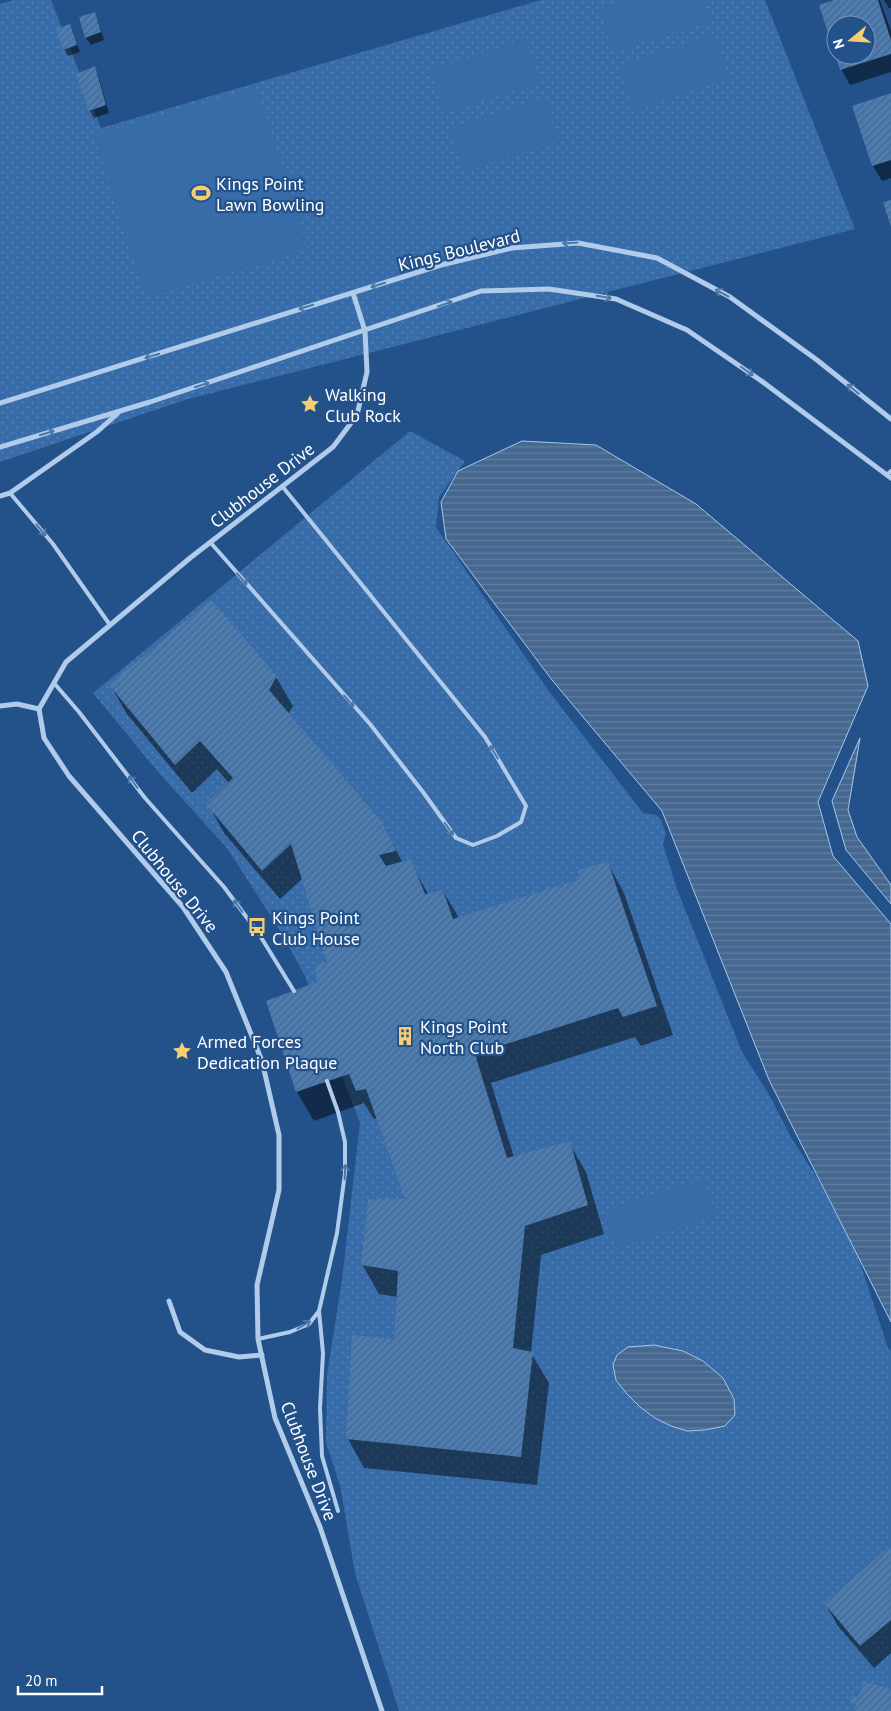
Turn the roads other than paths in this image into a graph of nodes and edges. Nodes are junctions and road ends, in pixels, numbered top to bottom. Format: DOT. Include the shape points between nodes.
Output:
graph roads {
  1 [pos="353,293"];
  2 [pos="365,331"];
  3 [pos="0,403"];
  4 [pos="121,411"];
  5 [pos="891,419"];
  6 [pos="0,447"];
  7 [pos="890,475"];
  8 [pos="282,486"];
  9 [pos="10,493"];
  10 [pos="0,496"];
  11 [pos="210,542"];
  12 [pos="110,625"];
  13 [pos="54,683"];
  14 [pos="0,706"];
  15 [pos="39,709"];
  16 [pos="294,991"];
  17 [pos="327,1082"];
  18 [pos="169,1301"];
  19 [pos="320,1311"];
  20 [pos="258,1339"];
  21 [pos="262,1355"];
  22 [pos="338,1510"];
  23 [pos="382,1711"];
  1 -- 2 [label="street, Clubhouse Drive"];
  1 -- 3 [label="street, Kings Boulevard, one-way"];
  5 -- 1 [label="street, Kings Boulevard, one-way" via="730,297 657,258 578,243 512,248"];
  4 -- 2 [label="street, one-way"];
  2 -- 7 [label="street, one-way" via="481,291 549,288 616,299 687,330"];
  2 -- 8 [label="street, Clubhouse Drive" via="367,372 358,415 333,447"];
  6 -- 4 [label="street, one-way"];
  4 -- 9 [label="street"];
  8 -- 11 [label="street, Clubhouse Drive"];
  11 -- 8 [label="lane, one-way" via="370,724 456,838 473,845 521,822 526,806 485,737"];
  9 -- 10 [label="street"];
  9 -- 12 [label="lane, one-way" via="53,544"];
  11 -- 12 [label="street, Clubhouse Drive"];
  12 -- 13 [label="street, Clubhouse Drive" via="66,662"];
  13 -- 15 [label="street, Clubhouse Drive"];
  16 -- 13 [label="lane, one-way" via="259,934 224,887 145,798"];
  14 -- 15 [label="street" via="17,704"];
  15 -- 20 [label="street, Clubhouse Drive" via="44,738 70,776 183,907 226,972 262,1061 280,1135 279,1190 257,1285"];
  19 -- 17 [label="lane, one-way" via="337,1233 345,1173 345,1142"];
  18 -- 21 [label="street" via="180,1332 205,1350 239,1357"];
  20 -- 19 [label="lane, one-way" via="309,1324"];
  19 -- 22 [label="lane" via="322,1456"];
  20 -- 21 [label="street, Clubhouse Drive"];
  21 -- 23 [label="street, Clubhouse Drive" via="275,1418 320,1527"];
}
